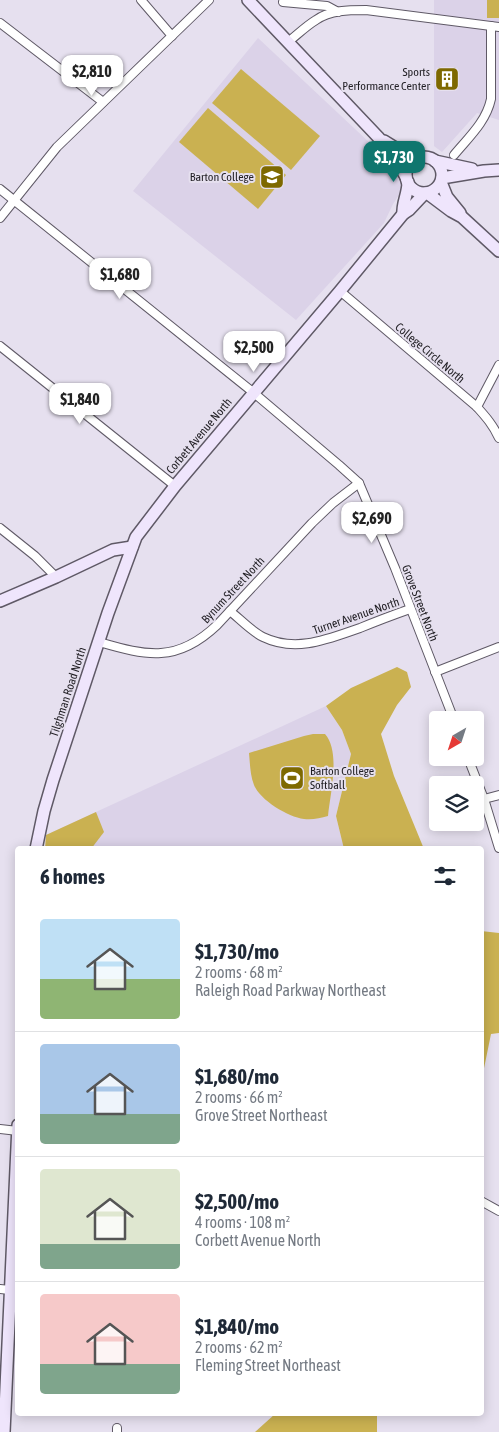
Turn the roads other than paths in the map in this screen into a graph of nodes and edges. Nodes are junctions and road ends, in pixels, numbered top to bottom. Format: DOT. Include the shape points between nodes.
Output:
graph roads {
  1 [pos="141,0"];
  2 [pos="209,0"];
  3 [pos="248,0"];
  4 [pos="366,0"];
  5 [pos="283,2"];
  6 [pos="366,10"];
  7 [pos="338,12"];
  8 [pos="0,23"];
  9 [pos="495,26"];
  10 [pos="172,36"];
  11 [pos="288,42"];
  12 [pos="103,102"];
  13 [pos="378,137"];
  14 [pos="454,154"];
  15 [pos="418,158"];
  16 [pos="435,161"];
  17 [pos="499,170"];
  18 [pos="484,171"];
  19 [pos="407,180"];
  20 [pos="441,180"];
  21 [pos="0,189"];
  22 [pos="426,193"];
  23 [pos="14,200"];
  24 [pos="403,214"];
  25 [pos="462,217"];
  26 [pos="0,218"];
  27 [pos="499,251"];
  28 [pos="340,291"];
  29 [pos="0,346"];
  30 [pos="499,365"];
  31 [pos="254,393"];
  32 [pos="477,407"];
  33 [pos="499,438"];
  34 [pos="358,483"];
  35 [pos="175,486"];
  36 [pos="0,528"];
  37 [pos="132,546"];
  38 [pos="56,578"];
  39 [pos="0,602"];
  40 [pos="410,609"];
  41 [pos="230,611"];
  42 [pos="99,642"];
  43 [pos="499,647"];
  44 [pos="435,672"];
  45 [pos="450,711"];
  46 [pos="499,795"];
  47 [pos="484,799"];
  48 [pos="37,846"];
  49 [pos="499,848"];
  50 [pos="0,1130"];
  51 [pos="15,1131"];
  52 [pos="15,1158"];
  53 [pos="484,1202"];
  54 [pos="499,1210"];
  55 [pos="5,1290"];
  56 [pos="4,1432"];
  1 -- 10 [label="street"];
  2 -- 10 [label="street"];
  3 -- 11 [label="street"];
  4 -- 6 [label="street"];
  5 -- 7 [label="street" via="327,6"];
  6 -- 7 [label="street"];
  6 -- 9 [label="street"];
  7 -- 11 [label="street" via="317,19"];
  8 -- 12 [label="street"];
  9 -- 14 [label="street" via="489,110 478,128"];
  10 -- 12 [label="street"];
  11 -- 13 [label="street"];
  12 -- 23 [label="street" via="57,147"];
  13 -- 15 [label="street" via="405,154"];
  13 -- 19 [label="street"];
  15 -- 16 [label="street"];
  15 -- 19 [label="street" via="409,165"];
  16 -- 18 [label="street"];
  16 -- 20 [label="street" via="442,171"];
  17 -- 18 [label="street"];
  18 -- 20 [label="street"];
  19 -- 22 [label="street" via="415,190"];
  19 -- 24 [label="street, Corbett Avenue North"];
  20 -- 22 [label="street" via="438,187"];
  20 -- 25 [label="street" via="447,197"];
  21 -- 23 [label="street, Grove Street North"];
  22 -- 24 [label="street, Corbett Avenue North"];
  22 -- 25 [label="street"];
  23 -- 26 [label="street"];
  23 -- 31 [label="street, Grove Street North"];
  24 -- 28 [label="street, Corbett Avenue North"];
  25 -- 27 [label="street"];
  28 -- 31 [label="street, Corbett Avenue North"];
  28 -- 32 [label="street, College Circle North"];
  29 -- 35 [label="street"];
  30 -- 32 [label="street"];
  31 -- 34 [label="street, Grove Street North"];
  31 -- 35 [label="street, Corbett Avenue North"];
  32 -- 33 [label="street, College Circle North" via="494,426"];
  34 -- 40 [label="street, Grove Street North"];
  34 -- 41 [label="street, Bynum Street North" via="312,523"];
  35 -- 37 [label="street, Corbett Avenue North"];
  36 -- 38 [label="street"];
  37 -- 38 [label="street" via="112,550"];
  37 -- 42 [label="street, Tilghman Road North"];
  38 -- 39 [label="street"];
  40 -- 41 [label="street, Turner Avenue North" via="334,637 300,645 263,638"];
  40 -- 44 [label="street, Grove Street North"];
  41 -- 42 [label="street, Bynum Street North" via="206,635 180,650 141,653"];
  42 -- 48 [label="street, Tilghman Road North" via="44,811"];
  43 -- 44 [label="street"];
  44 -- 45 [label="street, Grove Street North"];
  46 -- 47 [label="street"];
  47 -- 49 [label="street"];
  50 -- 51 [label="street"];
  52 -- 55 [label="street"];
  53 -- 54 [label="street"];
  55 -- 56 [label="street"];
}
